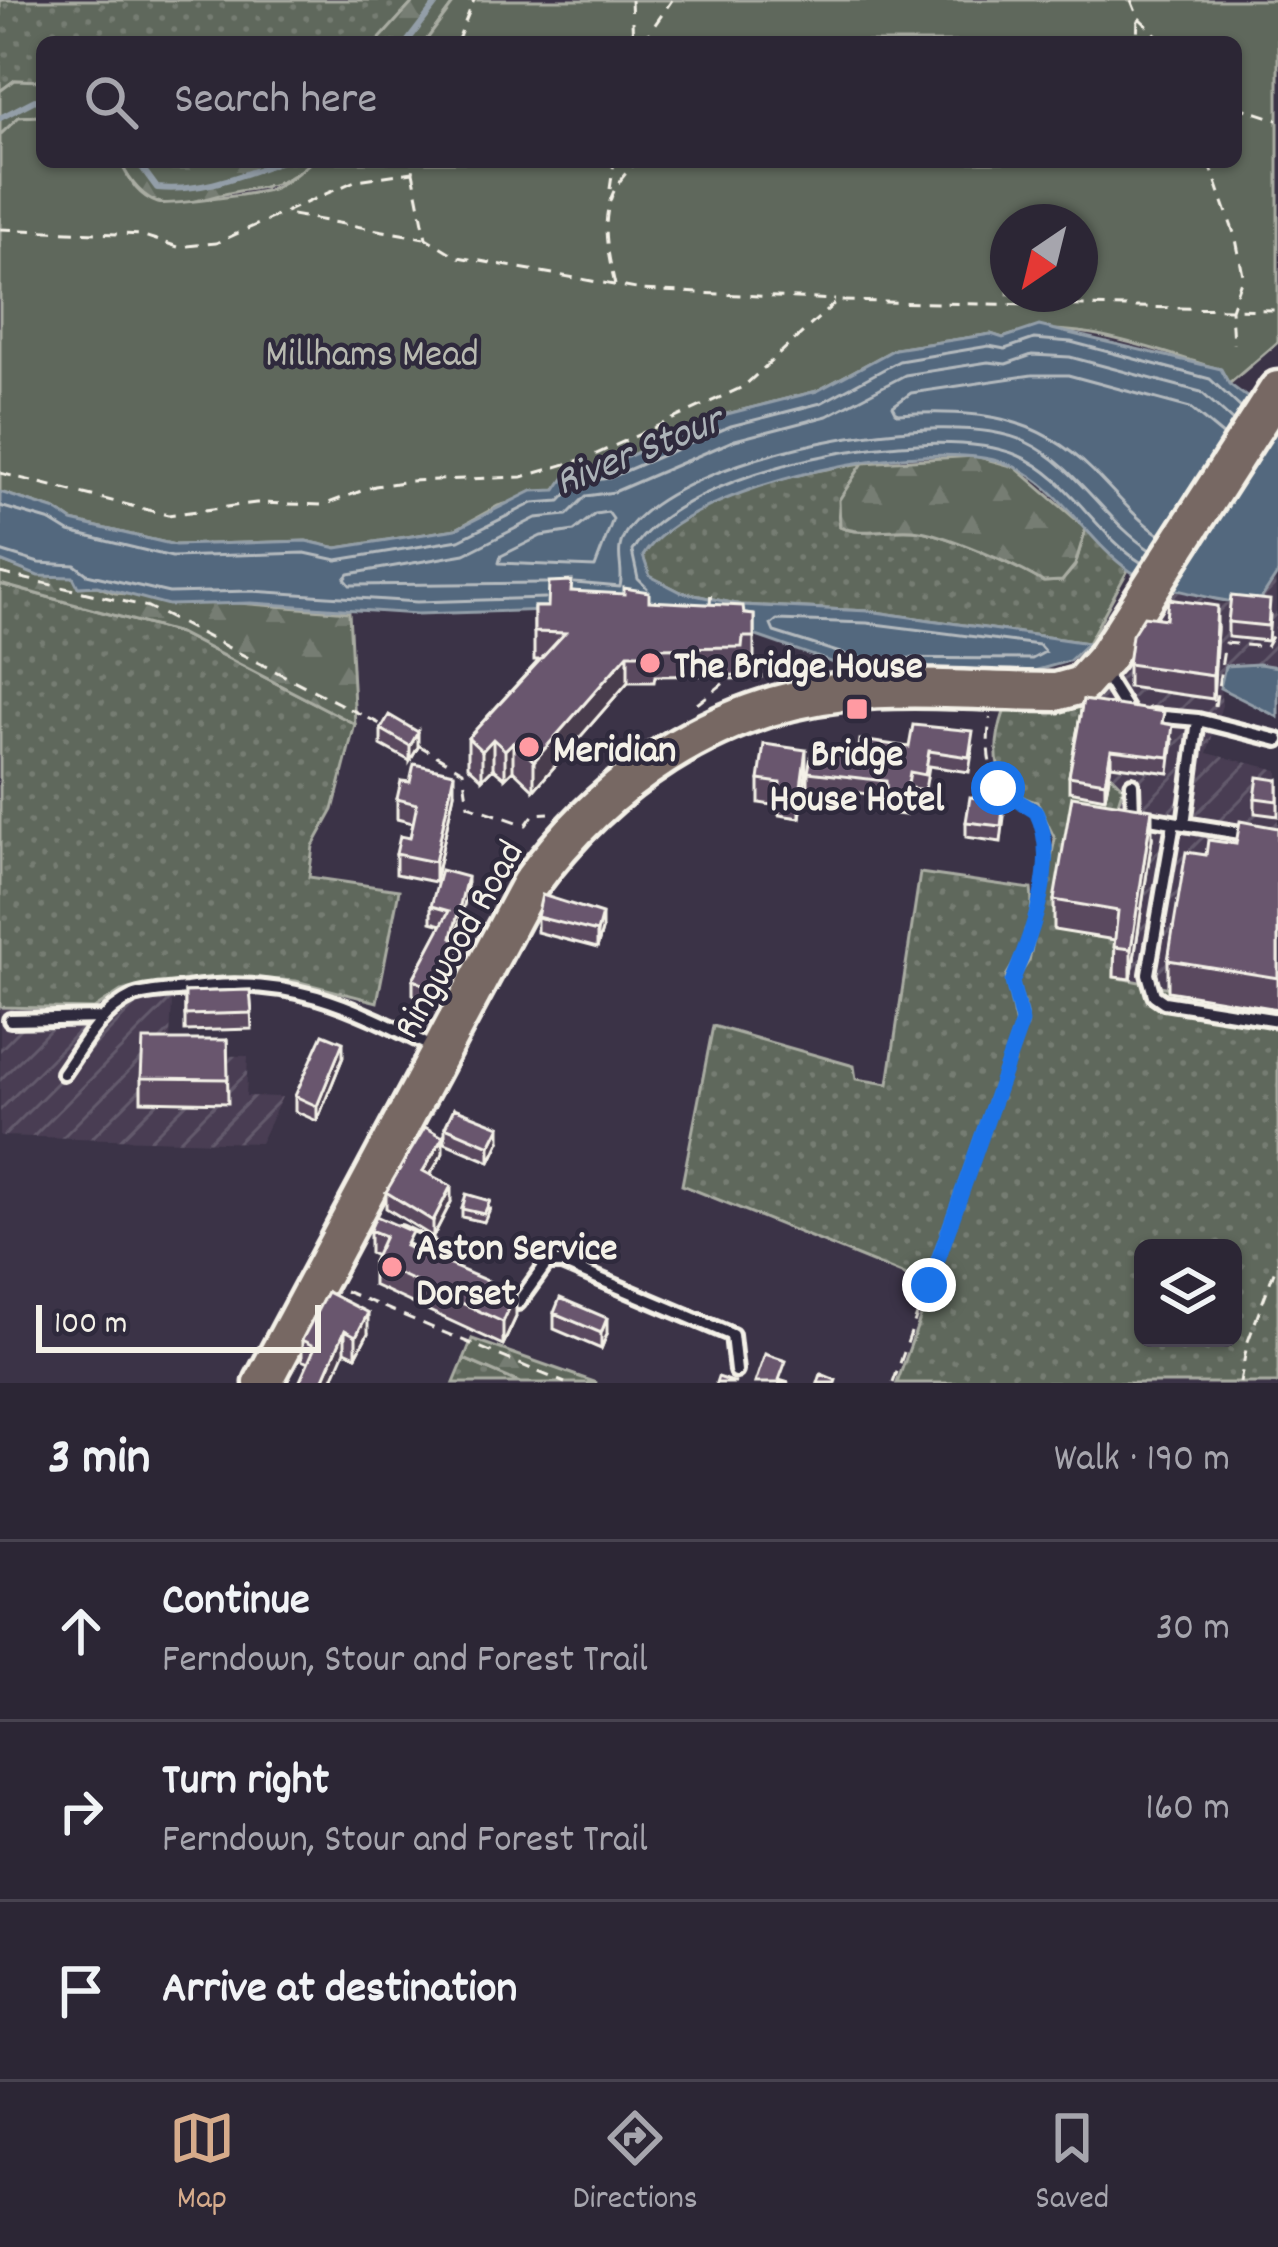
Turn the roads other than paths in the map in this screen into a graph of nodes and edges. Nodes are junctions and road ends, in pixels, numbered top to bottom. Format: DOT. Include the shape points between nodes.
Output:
graph roads {
  1 [pos="1278,390"];
  2 [pos="1106,657"];
  3 [pos="1105,706"];
  4 [pos="1128,712"];
  5 [pos="1198,720"];
  6 [pos="1278,740"];
  7 [pos="1132,784"];
  8 [pos="1179,824"];
  9 [pos="1278,839"];
  10 [pos="102,1018"];
  11 [pos="10,1020"];
  12 [pos="1278,1020"];
  13 [pos="439,1051"];
  14 [pos="64,1073"];
  15 [pos="392,1228"];
  16 [pos="461,1279"];
  17 [pos="481,1288"];
  18 [pos="736,1371"];
  19 [pos="263,1383"];
  1 -- 2 [label="highway, Ringwood Road"];
  2 -- 4 [label="lane" via="1108,680"];
  2 -- 13 [label="highway, Ringwood Road" via="1074,694 845,692 786,702 719,726 647,766 561,841"];
  3 -- 4 [label="lane"];
  4 -- 5 [label="lane"];
  5 -- 6 [label="lane"];
  5 -- 8 [label="lane"];
  7 -- 8 [label="lane" via="1133,815"];
  8 -- 9 [label="lane"];
  8 -- 12 [label="lane" via="1148,974 1154,995"];
  10 -- 11 [label="lane"];
  10 -- 13 [label="lane" via="133,997 215,984 297,987"];
  10 -- 14 [label="lane"];
  13 -- 19 [label="highway, Ringwood Road" via="364,1214 317,1280"];
  15 -- 16 [label="lane" via="429,1247 442,1270"];
  17 -- 18 [label="lane" via="518,1303 547,1263 562,1263 732,1335"];
}
